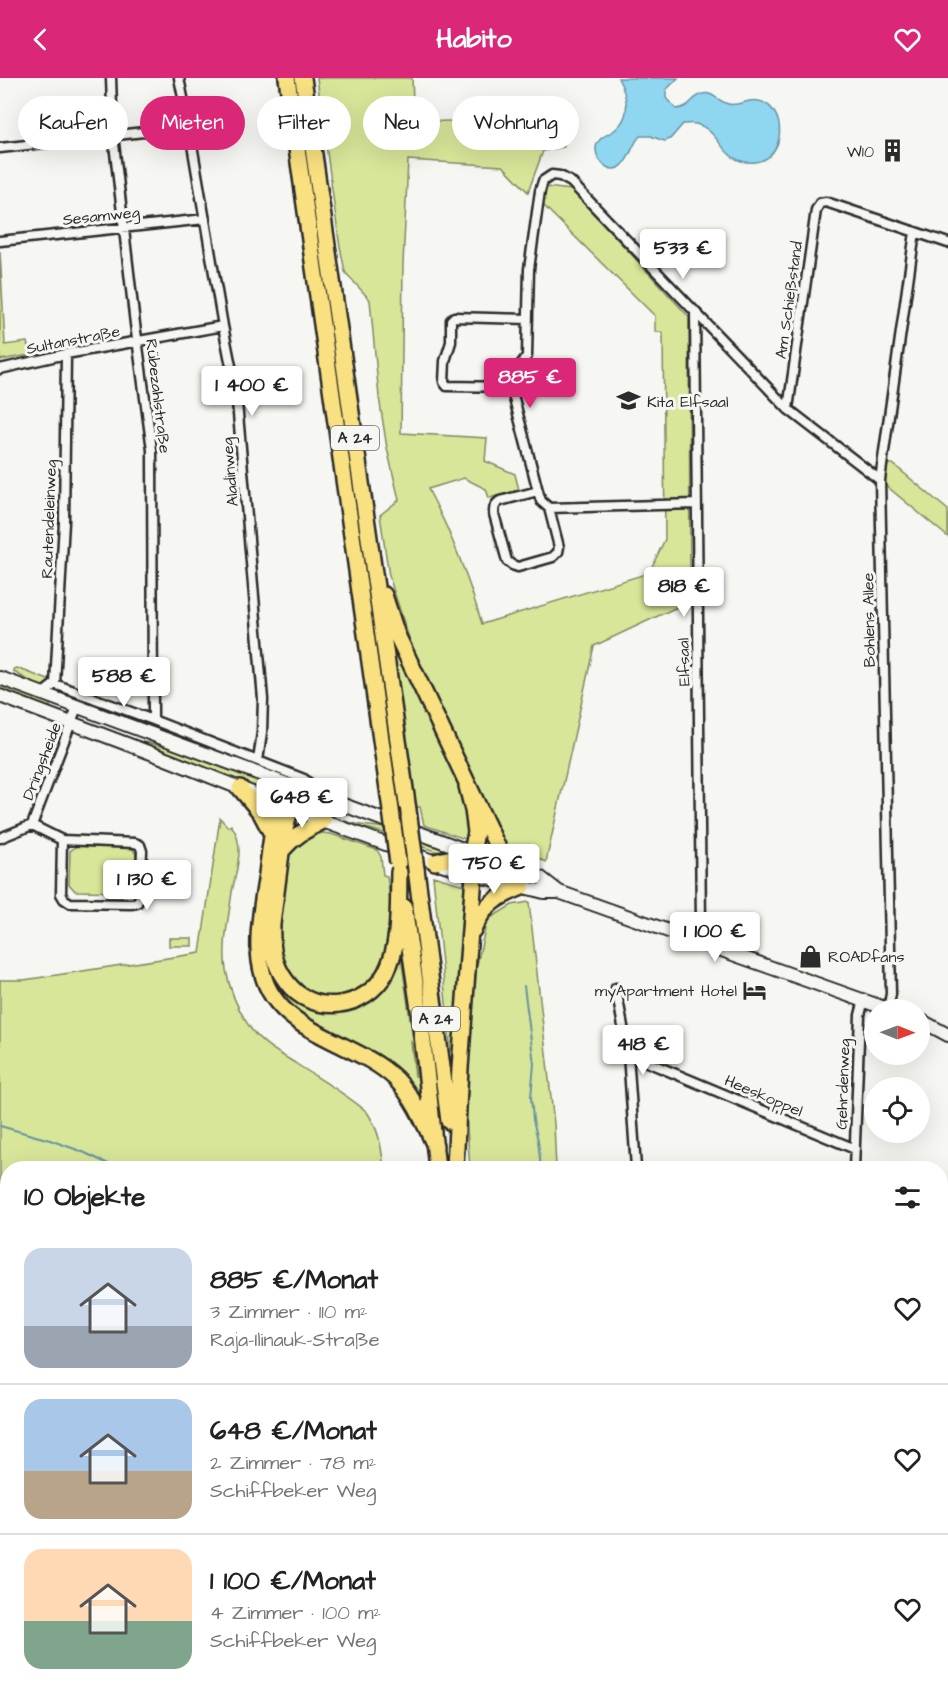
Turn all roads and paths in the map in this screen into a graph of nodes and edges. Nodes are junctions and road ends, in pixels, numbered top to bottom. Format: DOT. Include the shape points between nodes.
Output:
graph roads {
  1 [pos="111,78"];
  2 [pos="179,78"];
  3 [pos="287,78"];
  4 [pos="303,78"];
  5 [pos="112,96"];
  6 [pos="183,96"];
  7 [pos="18,146"];
  8 [pos="0,148"];
  9 [pos="115,150"];
  10 [pos="193,150"];
  11 [pos="205,219"];
  12 [pos="124,228"];
  13 [pos="915,232"];
  14 [pos="0,241"];
  15 [pos="948,243"];
  16 [pos="695,311"];
  17 [pos="528,319"];
  18 [pos="223,326"];
  19 [pos="137,341"];
  20 [pos="66,354"];
  21 [pos="0,369"];
  22 [pos="511,387"];
  23 [pos="788,409"];
  24 [pos="880,480"];
  25 [pos="538,491"];
  26 [pos="696,504"];
  27 [pos="549,508"];
  28 [pos="372,558"];
  29 [pos="0,678"];
  30 [pos="55,684"];
  31 [pos="42,694"];
  32 [pos="0,696"];
  33 [pos="77,707"];
  34 [pos="153,720"];
  35 [pos="71,723"];
  36 [pos="258,760"];
  37 [pos="291,786"];
  38 [pos="467,786"];
  39 [pos="240,788"];
  40 [pos="327,800"];
  41 [pos="286,806"];
  42 [pos="323,821"];
  43 [pos="32,825"];
  44 [pos="272,834"];
  45 [pos="0,838"];
  46 [pos="62,840"];
  47 [pos="282,850"];
  48 [pos="472,853"];
  49 [pos="435,862"];
  50 [pos="506,865"];
  51 [pos="399,868"];
  52 [pos="474,875"];
  53 [pos="522,887"];
  54 [pos="559,892"];
  55 [pos="696,940"];
  56 [pos="470,941"];
  57 [pos="616,988"];
  58 [pos="890,999"];
  59 [pos="864,1000"];
  60 [pos="930,1022"];
  61 [pos="948,1024"];
  62 [pos="930,1025"];
  63 [pos="948,1035"];
  64 [pos="628,1054"];
  65 [pos="435,1146"];
  66 [pos="855,1149"];
  67 [pos="437,1161"];
  68 [pos="453,1161"];
  69 [pos="454,1161"];
  70 [pos="636,1161"];
  71 [pos="854,1161"];
  1 -- 5 [label="street, Rübezahlstraße"];
  2 -- 6 [label="street, Aladinweg"];
  3 -- 51 [label="highway, A 24, bridge"];
  4 -- 28 [label="highway, A 24"];
  7 -- 8 [label="street"];
  9 -- 12 [label="street, Rübezahlstraße"];
  10 -- 11 [label="street, Aladinweg"];
  11 -- 12 [label="street, Sesamweg"];
  11 -- 18 [label="street, Aladinweg"];
  12 -- 14 [label="street, Sesamweg"];
  12 -- 19 [label="street, Rübezahlstraße"];
  13 -- 15 [label="street"];
  13 -- 23 [label="street, Am Schießstand" via="820,203"];
  13 -- 24 [label="street, Bohlens Allee"];
  16 -- 17 [label="street" via="571,182 552,175 543,181 540,191 529,270"];
  16 -- 23 [label="street"];
  16 -- 26 [label="street, Elfsaal"];
  17 -- 22 [label="street" via="527,356 511,378"];
  17 -- 22 [label="street" via="454,316 452,321 445,361 447,386"];
  18 -- 19 [label="street, Sultanstraße"];
  18 -- 36 [label="street, Aladinweg" via="236,391 261,666 262,732"];
  19 -- 20 [label="street, Sultanstraße"];
  19 -- 34 [label="street, Rübezahlstraße" via="152,460"];
  20 -- 21 [label="street, Sultanstraße"];
  20 -- 30 [label="street, Rautendeleinweg" via="64,522"];
  22 -- 25 [label="street"];
  23 -- 24 [label="street"];
  24 -- 58 [label="street, Bohlens Allee"];
  25 -- 27 [label="street"];
  25 -- 27 [label="street" via="500,501 494,508 507,561 512,565 518,567 558,552"];
  26 -- 27 [label="street"];
  26 -- 55 [label="street, Elfsaal" via="701,926"];
  28 -- 38 [label="highway" via="397,635"];
  28 -- 68 [label="highway, A 24, bridge"];
  29 -- 31 [label="main road"];
  30 -- 31 [label="street"];
  30 -- 34 [label="street"];
  31 -- 33 [label="main road"];
  32 -- 35 [label="main road"];
  33 -- 35 [label="street, Dringsheide"];
  33 -- 37 [label="main road"];
  34 -- 36 [label="street"];
  35 -- 39 [label="main road"];
  35 -- 43 [label="street, Dringsheide"];
  36 -- 40 [label="street" via="304,779"];
  37 -- 40 [label="main road"];
  37 -- 41 [label="highway" via="292,796"];
  38 -- 48 [label="highway" via="476,832"];
  38 -- 50 [label="highway"];
  39 -- 41 [label="main road"];
  39 -- 44 [label="highway"];
  40 -- 48 [label="main road"];
  41 -- 42 [label="main road"];
  41 -- 44 [label="highway"];
  41 -- 47 [label="highway"];
  42 -- 47 [label="highway" via="303,830"];
  42 -- 49 [label="main road"];
  43 -- 45 [label="street, Dringsheide"];
  43 -- 46 [label="street, Dringsheide"];
  44 -- 65 [label="highway" via="260,926 259,957 267,986 276,1001 299,1022 374,1062 396,1079 417,1106"];
  46 -- 46 [label="street, Dringsheide" via="64,899 70,903 137,903 140,845"];
  47 -- 51 [label="highway" via="272,924 275,961 291,987 321,1004 338,1005 359,998 387,972 396,933"];
  48 -- 49 [label="highway"];
  48 -- 50 [label="main road"];
  48 -- 52 [label="highway"];
  49 -- 52 [label="main road"];
  50 -- 54 [label="main road" via="542,878"];
  51 -- 65 [label="highway, A 24"];
  52 -- 53 [label="main road"];
  52 -- 56 [label="highway"];
  53 -- 54 [label="main road"];
  53 -- 56 [label="highway" via="490,903 478,919"];
  54 -- 55 [label="main road"];
  55 -- 59 [label="main road"];
  56 -- 69 [label="highway"];
  57 -- 64 [label="street"];
  59 -- 66 [label="street, Gehrdenweg" via="860,1015"];
  60 -- 61 [label="main road"];
  62 -- 63 [label="main road"];
  64 -- 66 [label="street, Heeskoppel"];
  64 -- 70 [label="street"];
  65 -- 67 [label="highway, A 24"];
  66 -- 71 [label="street, Gehrdenweg"];
}
